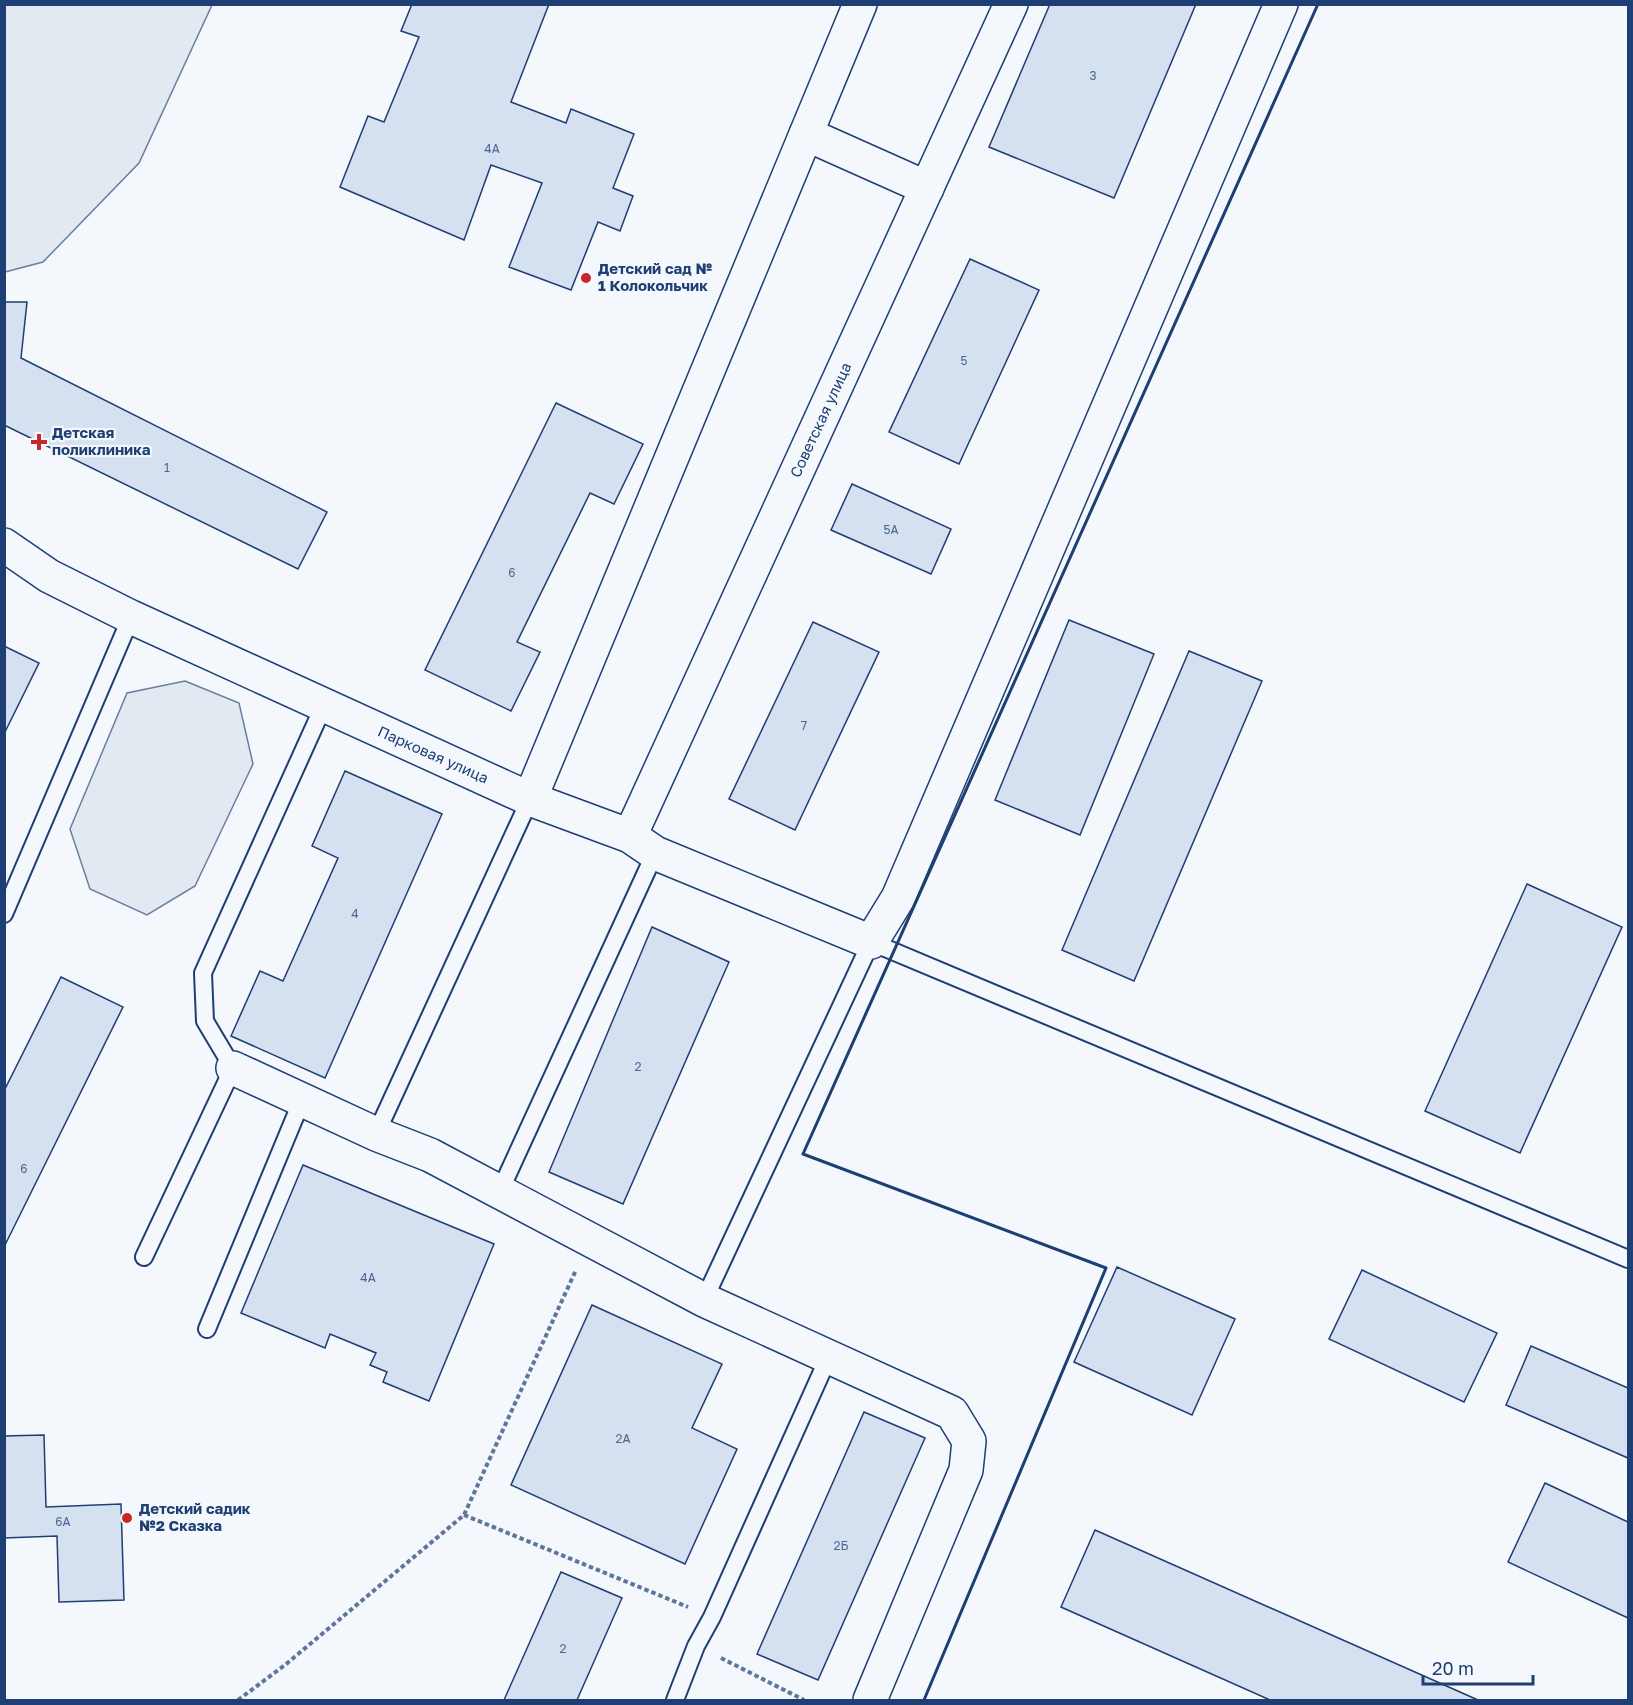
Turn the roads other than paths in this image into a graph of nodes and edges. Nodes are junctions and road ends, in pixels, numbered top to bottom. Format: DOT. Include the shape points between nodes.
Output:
graph roads {
  1 [pos="860,4"];
  2 [pos="1011,4"];
  3 [pos="1281,4"];
  4 [pos="806,134"];
  5 [pos="927,188"];
  6 [pos="4,545"];
  7 [pos="131,617"];
  8 [pos="324,705"];
  9 [pos="530,799"];
  10 [pos="643,844"];
  11 [pos="4,914"];
  12 [pos="871,942"];
  13 [pos="233,1068"];
  14 [pos="302,1100"];
  15 [pos="376,1134"];
  16 [pos="500,1191"];
  17 [pos="144,1257"];
  18 [pos="1629,1259"];
  19 [pos="704,1300"];
  20 [pos="207,1329"];
  21 [pos="829,1356"];
  22 [pos="675,1701"];
  23 [pos="870,1701"];
  1 -- 4 [label="street"];
  2 -- 5 [label="street, Советская улица"];
  3 -- 12 [label="street" via="898,898"];
  4 -- 5 [label="street"];
  4 -- 9 [label="street"];
  5 -- 10 [label="street, Советская улица"];
  6 -- 7 [label="street, Парковая улица" via="49,576"];
  7 -- 8 [label="street, Парковая улица"];
  7 -- 11 [label="lane"];
  8 -- 9 [label="street, Парковая улица"];
  8 -- 13 [label="lane" via="203,974 204,1021"];
  9 -- 10 [label="street, Парковая улица"];
  9 -- 15 [label="lane"];
  10 -- 12 [label="street, Парковая улица"];
  10 -- 16 [label="lane"];
  12 -- 18 [label="lane"];
  12 -- 19 [label="lane"];
  13 -- 14 [label="street"];
  13 -- 17 [label="lane"];
  14 -- 15 [label="street"];
  14 -- 20 [label="lane"];
  15 -- 16 [label="street" via="430,1155"];
  16 -- 19 [label="street"];
  19 -- 21 [label="street"];
  21 -- 22 [label="lane" via="696,1646"];
  21 -- 23 [label="street" via="952,1413 969,1441 966,1470"];
}
